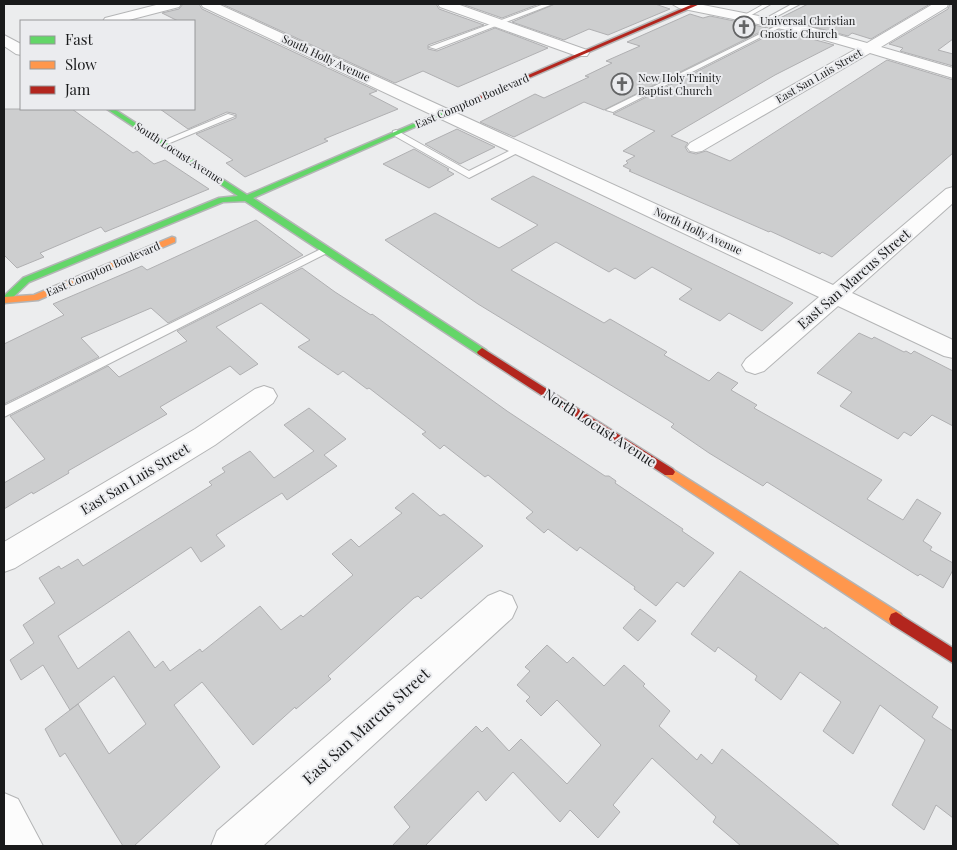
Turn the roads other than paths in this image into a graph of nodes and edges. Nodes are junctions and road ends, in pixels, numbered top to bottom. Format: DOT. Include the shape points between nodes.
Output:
graph roads {
  1 [pos="174,4"];
  2 [pos="208,4"];
  3 [pos="445,4"];
  4 [pos="550,4"];
  5 [pos="768,4"];
  6 [pos="797,4"];
  7 [pos="942,4"];
  8 [pos="689,5"];
  9 [pos="744,17"];
  10 [pos="114,20"];
  11 [pos="764,21"];
  12 [pos="498,23"];
  13 [pos="782,25"];
  14 [pos="433,47"];
  15 [pos="869,48"];
  16 [pos="582,54"];
  17 [pos="953,73"];
  18 [pos="112,110"];
  19 [pos="610,110"];
  20 [pos="443,113"];
  21 [pos="231,116"];
  22 [pos="396,133"];
  23 [pos="162,143"];
  24 [pos="696,147"];
  25 [pos="520,149"];
  26 [pos="953,194"];
  27 [pos="247,198"];
  28 [pos="238,213"];
  29 [pos="185,235"];
  30 [pos="325,250"];
  31 [pos="836,296"];
  32 [pos="4,300"];
  33 [pos="953,350"];
  34 [pos="755,365"];
  35 [pos="264,396"];
  36 [pos="4,412"];
  37 [pos="4,558"];
  38 [pos="500,607"];
  39 [pos="953,656"];
  40 [pos="4,813"];
  41 [pos="22,846"];
  42 [pos="232,846"];
  1 -- 10 [label="street"];
  2 -- 20 [label="street, South Holly Avenue"];
  3 -- 12 [label="street"];
  4 -- 12 [label="lane"];
  5 -- 9 [label="lane"];
  6 -- 11 [label="lane"];
  7 -- 15 [label="street, East San Luis Street"];
  8 -- 9 [label="street"];
  8 -- 16 [label="main road, East Compton Boulevard"];
  9 -- 11 [label="street"];
  11 -- 13 [label="street"];
  12 -- 14 [label="lane"];
  12 -- 16 [label="street"];
  13 -- 15 [label="street"];
  13 -- 19 [label="lane"];
  15 -- 17 [label="street"];
  15 -- 24 [label="street, East San Luis Street"];
  16 -- 20 [label="main road, East Compton Boulevard"];
  18 -- 23 [label="main road, South Locust Avenue"];
  20 -- 22 [label="main road, East Compton Boulevard"];
  20 -- 25 [label="street, North Holly Avenue"];
  21 -- 23 [label="lane"];
  22 -- 25 [label="lane" via="469,175"];
  22 -- 27 [label="main road, East Compton Boulevard"];
  23 -- 27 [label="main road, South Locust Avenue"];
  25 -- 31 [label="street, North Holly Avenue"];
  26 -- 31 [label="street, East San Marcus Street"];
  27 -- 28 [label="main road"];
  27 -- 30 [label="main road, North Locust Avenue"];
  27 -- 32 [label="main road, East Compton Boulevard" via="222,200 35,276"];
  29 -- 32 [label="main road, East Compton Boulevard" via="35,298"];
  30 -- 36 [label="lane"];
  30 -- 39 [label="main road, North Locust Avenue"];
  31 -- 33 [label="street, North Holly Avenue"];
  31 -- 34 [label="street, East San Marcus Street"];
  35 -- 37 [label="street, East San Luis Street" via="205,437"];
  38 -- 42 [label="street, East San Marcus Street"];
  40 -- 41 [label="street"];
}
